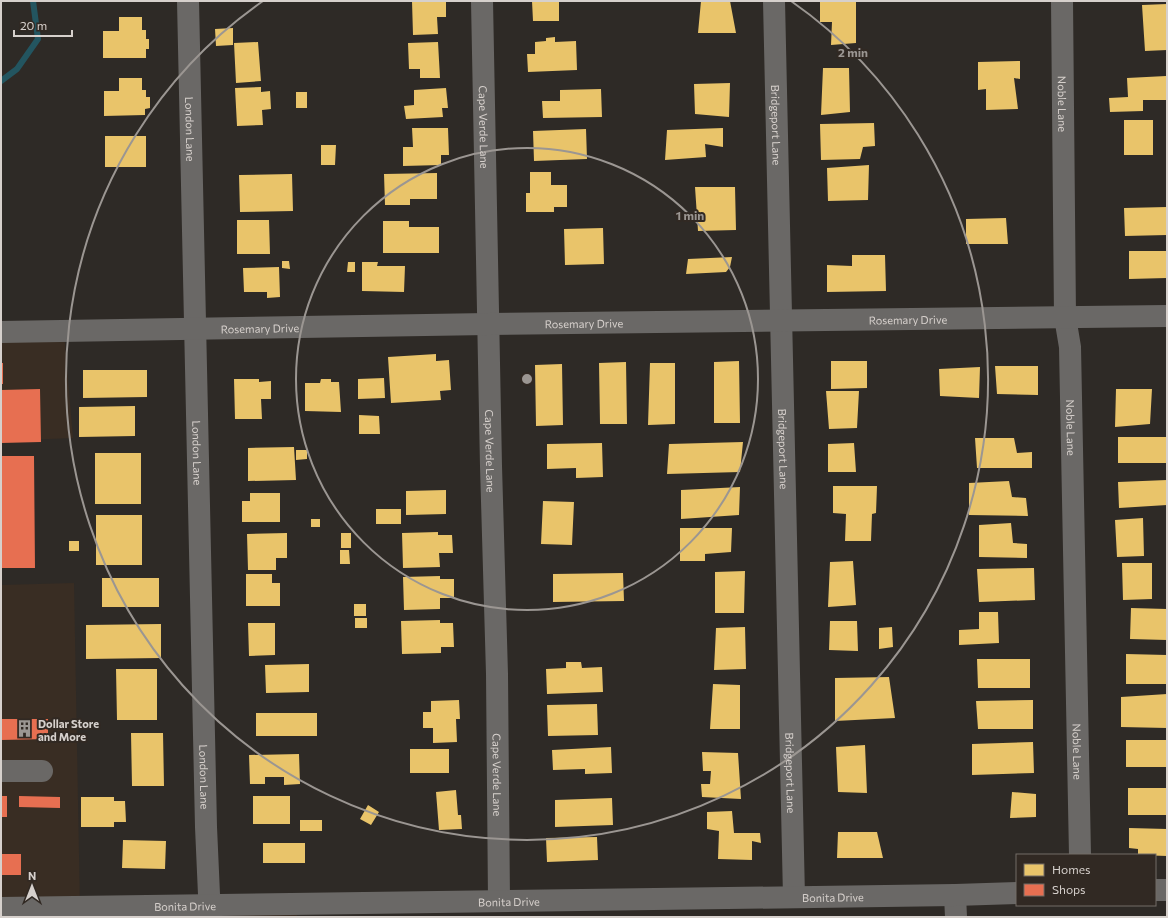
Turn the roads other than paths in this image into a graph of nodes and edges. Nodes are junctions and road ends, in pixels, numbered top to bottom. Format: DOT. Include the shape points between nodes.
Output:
graph roads {
  1 [pos="188,1"];
  2 [pos="482,1"];
  3 [pos="774,1"];
  4 [pos="1062,1"];
  5 [pos="1167,316"];
  6 [pos="1065,317"];
  7 [pos="781,321"];
  8 [pos="488,324"];
  9 [pos="196,330"];
  10 [pos="1,332"];
  11 [pos="1,771"];
  12 [pos="42,771"];
  13 [pos="1080,854"];
  14 [pos="1156,890"];
  15 [pos="1167,890"];
  16 [pos="1016,892"];
  17 [pos="955,895"];
  18 [pos="794,897"];
  19 [pos="499,901"];
  20 [pos="1,908"];
  21 [pos="283,910"];
  22 [pos="210,911"];
  23 [pos="956,917"];
  1 -- 9 [label="street, London Lane"];
  2 -- 8 [label="street, Cape Verde Lane"];
  3 -- 7 [label="street, Bridgeport Lane"];
  4 -- 6 [label="street, Noble Lane"];
  5 -- 6 [label="street, Rosemary Drive"];
  6 -- 7 [label="street, Rosemary Drive"];
  6 -- 13 [label="street, Noble Lane" via="1070,347"];
  7 -- 8 [label="street, Rosemary Drive"];
  7 -- 18 [label="street, Bridgeport Lane"];
  8 -- 9 [label="street, Rosemary Drive"];
  8 -- 19 [label="street, Cape Verde Lane" via="497,674"];
  9 -- 10 [label="street, Rosemary Drive"];
  9 -- 22 [label="street, London Lane"];
  11 -- 12 [label="street"];
  14 -- 15 [label="street"];
  16 -- 17 [label="street, Bonita Drive"];
  17 -- 18 [label="street, Bonita Drive"];
  17 -- 23 [label="street"];
  18 -- 19 [label="street, Bonita Drive"];
  19 -- 21 [label="street, Bonita Drive"];
  20 -- 22 [label="street, Bonita Drive"];
  21 -- 22 [label="street, Bonita Drive"];
}
